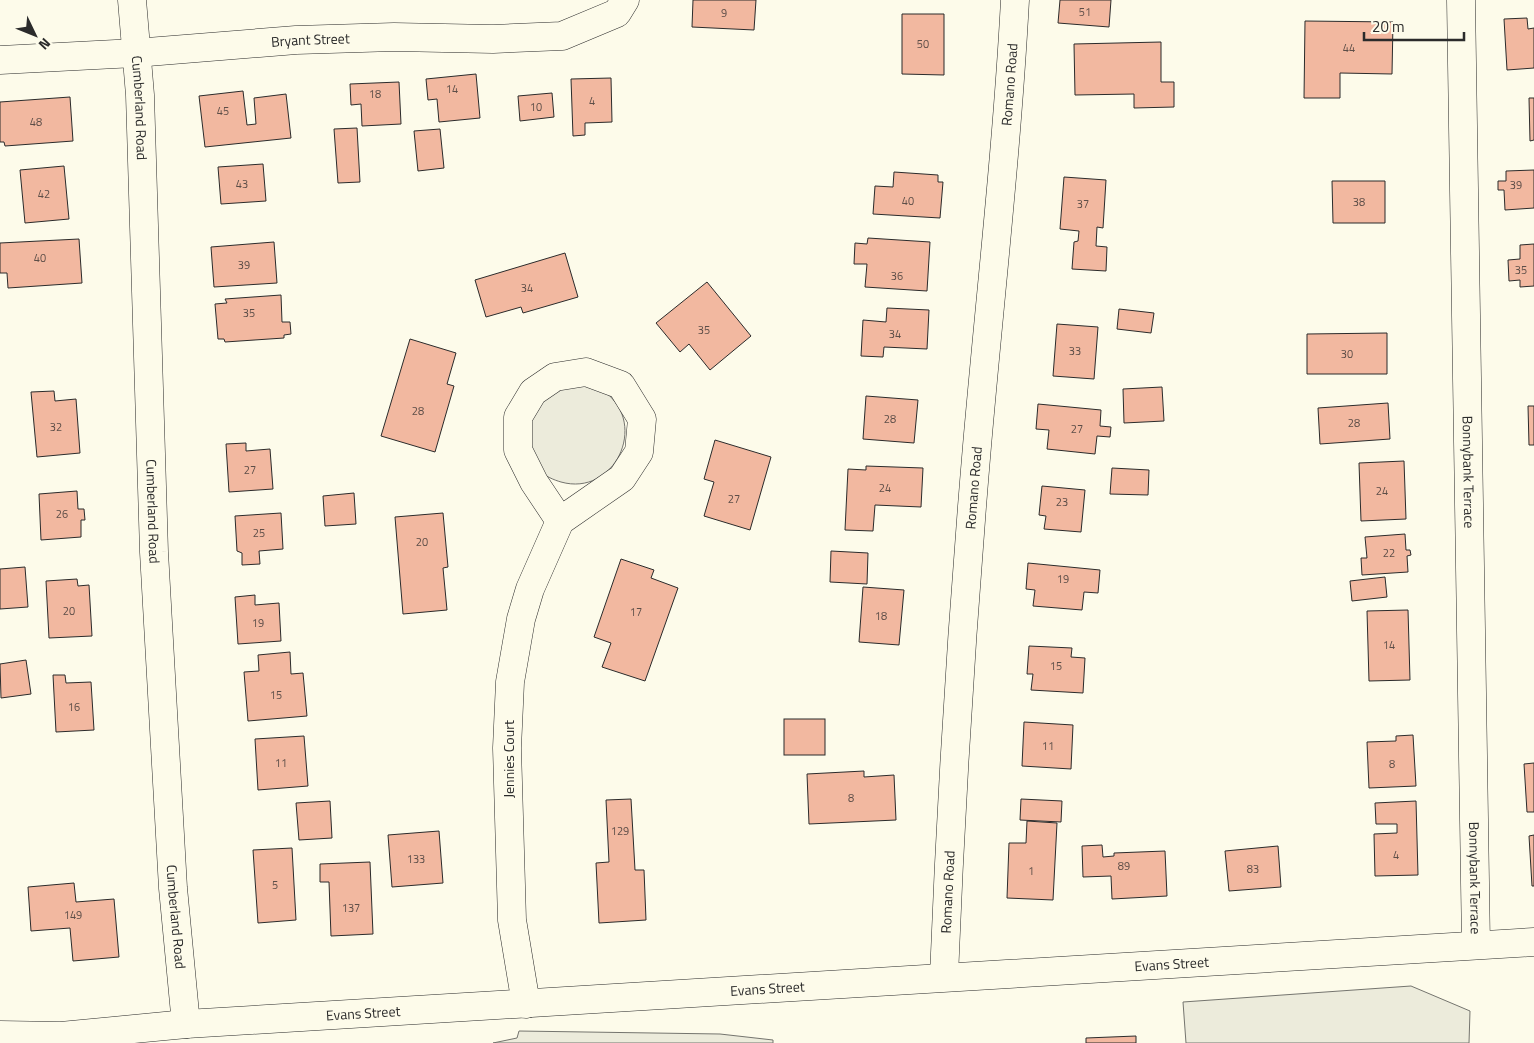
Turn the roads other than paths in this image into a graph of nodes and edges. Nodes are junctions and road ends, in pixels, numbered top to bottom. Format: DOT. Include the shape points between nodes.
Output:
graph roads {
  1 [pos="132,0"];
  2 [pos="1015,0"];
  3 [pos="1462,0"];
  4 [pos="621,6"];
  5 [pos="135,53"];
  6 [pos="0,60"];
  7 [pos="560,521"];
  8 [pos="1534,942"];
  9 [pos="1476,945"];
  10 [pos="944,976"];
  11 [pos="526,1004"];
  12 [pos="186,1024"];
  13 [pos="0,1035"];
  1 -- 5 [label="street, Cumberland Road"];
  2 -- 10 [label="street, Romano Road" via="1010,94 976,458 949,846"];
  3 -- 9 [label="street, Bonnybank Terrace"];
  4 -- 5 [label="street, Bryant Street" via="562,36 296,40"];
  5 -- 6 [label="street, Bryant Street"];
  5 -- 12 [label="street, Cumberland Road" via="140,95 155,572 173,888"];
  7 -- 7 [label="street" via="622,478 639,452 642,419 621,385 586,372 555,377 533,392 518,417 518,450 534,482"];
  7 -- 11 [label="street, Jennies Court" via="530,589 510,682 507,748 512,920"];
  8 -- 9 [label="street, Evans Street"];
  9 -- 10 [label="street, Evans Street"];
  10 -- 11 [label="street, Evans Street"];
  11 -- 12 [label="street, Evans Street"];
  12 -- 13 [label="street, Evans Street" via="61,1036"];
}
